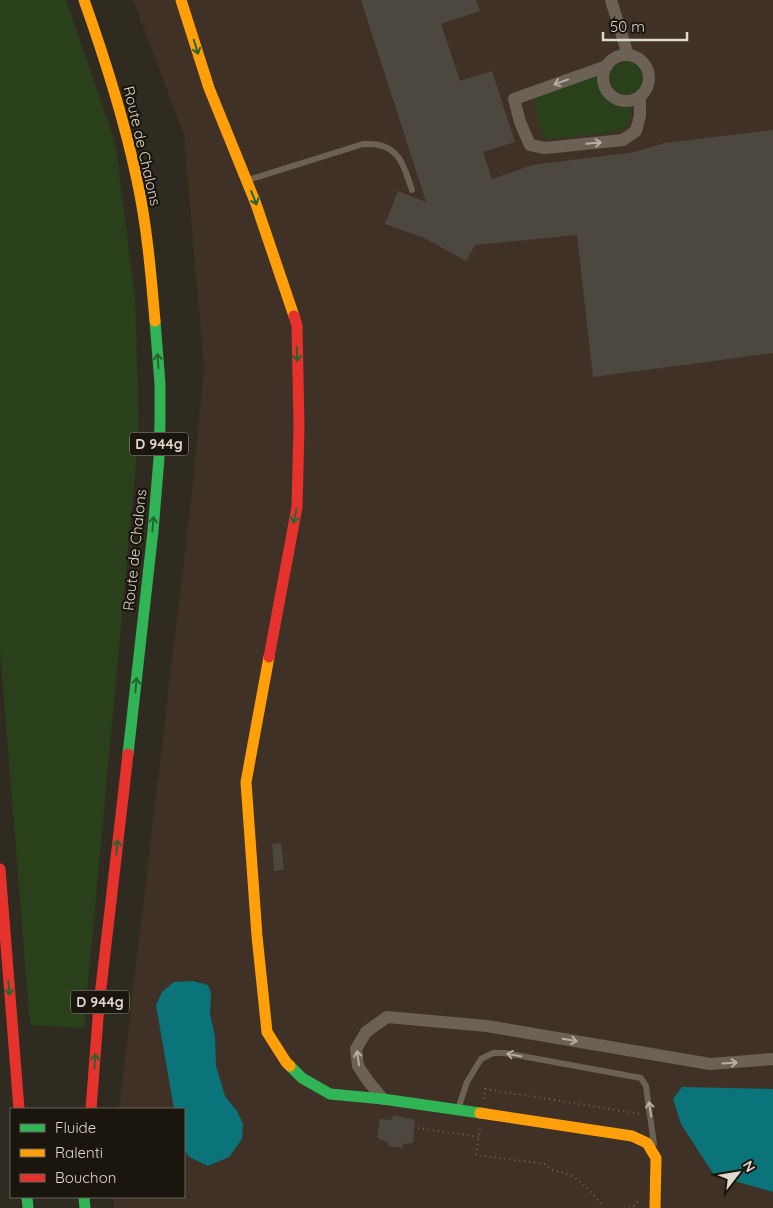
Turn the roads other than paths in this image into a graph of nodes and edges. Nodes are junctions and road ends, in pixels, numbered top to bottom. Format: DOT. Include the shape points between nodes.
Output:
graph roads {
  1 [pos="84,0"];
  2 [pos="182,0"];
  3 [pos="611,0"];
  4 [pos="628,54"];
  5 [pos="607,66"];
  6 [pos="640,97"];
  7 [pos="247,180"];
  8 [pos="412,190"];
  9 [pos="0,869"];
  10 [pos="773,1060"];
  11 [pos="383,1099"];
  12 [pos="20,1108"];
  13 [pos="91,1108"];
  14 [pos="458,1109"];
  15 [pos="656,1158"];
  16 [pos="655,1208"];
  13 -- 1 [label="street, Route de Chalons / D 944g, one-way" via="99,1005 153,531 160,385 148,247 137,182 120,112"];
  2 -- 7 [label="street, one-way" via="209,88"];
  3 -- 4 [label="street"];
  4 -- 5 [label="street" via="616,57"];
  4 -- 6 [label="street" via="642,61 650,74 647,89"];
  5 -- 6 [label="street" via="603,81 610,95 625,101"];
  5 -- 6 [label="street, one-way" via="514,99 530,145 545,148 623,140 636,131"];
  7 -- 8 [label="lane" via="363,144 378,144 397,155"];
  7 -- 11 [label="street, one-way" via="297,326 297,507 246,782 267,1032 286,1062 302,1078 330,1094"];
  9 -- 12 [label="street, one-way"];
  11 -- 10 [label="street, one-way" via="358,1066 356,1049 366,1032 387,1017 487,1026 710,1064"];
  11 -- 14 [label="street"];
  14 -- 15 [label="street" via="632,1136 647,1143"];
  15 -- 14 [label="lane, one-way" via="646,1086 641,1078 494,1053 481,1059 467,1082"];
  15 -- 16 [label="street"];
}
